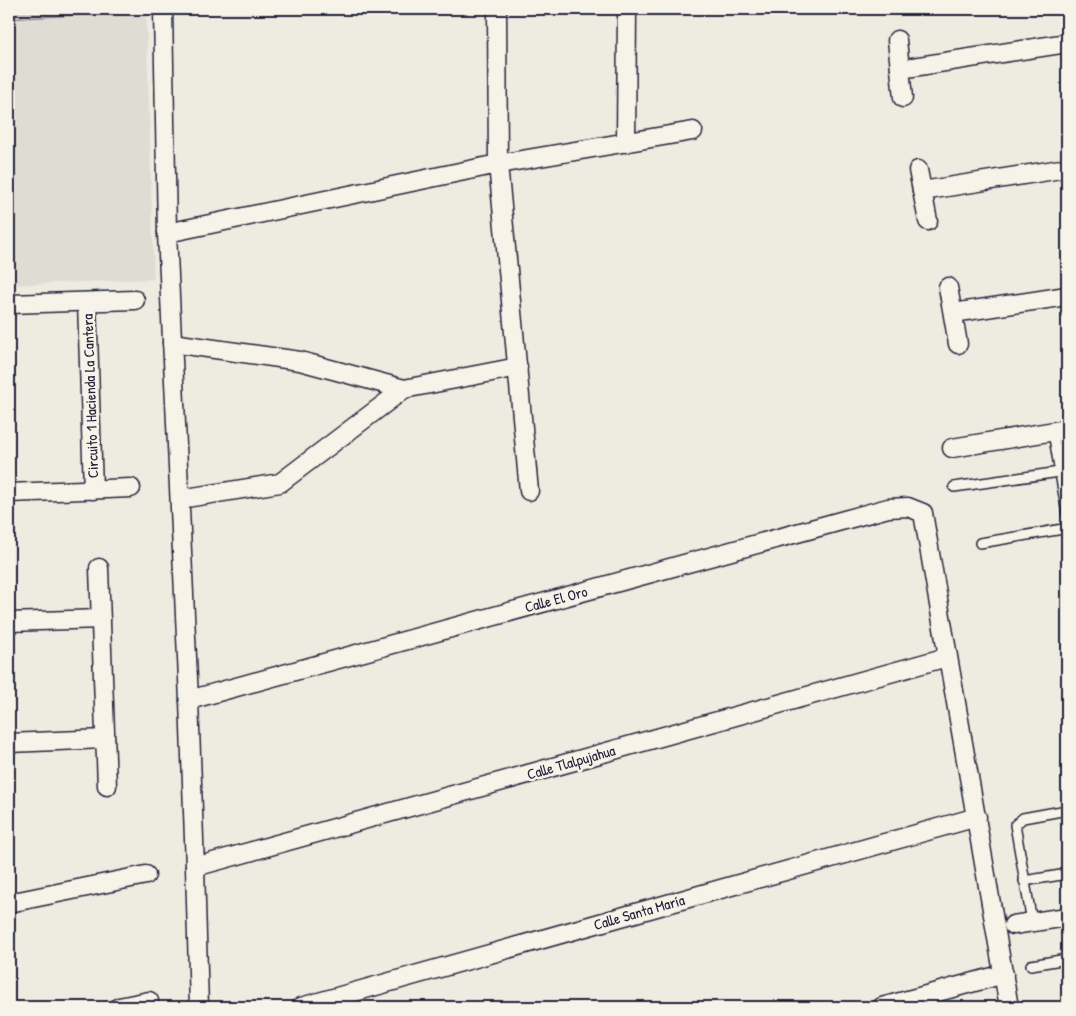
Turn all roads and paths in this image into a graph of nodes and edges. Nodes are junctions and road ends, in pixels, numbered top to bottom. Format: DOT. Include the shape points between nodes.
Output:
graph roads {
  1 [pos="163,9"];
  2 [pos="497,9"];
  3 [pos="627,9"];
  4 [pos="897,40"];
  5 [pos="1067,43"];
  6 [pos="900,69"];
  7 [pos="903,98"];
  8 [pos="693,131"];
  9 [pos="626,143"];
  10 [pos="498,164"];
  11 [pos="1067,168"];
  12 [pos="918,170"];
  13 [pos="922,191"];
  14 [pos="928,221"];
  15 [pos="167,233"];
  16 [pos="948,287"];
  17 [pos="1067,296"];
  18 [pos="136,300"];
  19 [pos="87,302"];
  20 [pos="9,304"];
  21 [pos="953,313"];
  22 [pos="172,343"];
  23 [pos="958,344"];
  24 [pos="518,367"];
  25 [pos="404,389"];
  26 [pos="1060,430"];
  27 [pos="952,448"];
  28 [pos="1060,472"];
  29 [pos="954,487"];
  30 [pos="131,488"];
  31 [pos="93,490"];
  32 [pos="529,491"];
  33 [pos="9,493"];
  34 [pos="180,499"];
  35 [pos="1067,514"];
  36 [pos="1067,524"];
  37 [pos="980,543"];
  38 [pos="99,568"];
  39 [pos="101,619"];
  40 [pos="9,622"];
  41 [pos="947,657"];
  42 [pos="189,700"];
  43 [pos="105,739"];
  44 [pos="9,743"];
  45 [pos="107,786"];
  46 [pos="1067,810"];
  47 [pos="977,817"];
  48 [pos="195,867"];
  49 [pos="1067,874"];
  50 [pos="146,875"];
  51 [pos="1024,881"];
  52 [pos="9,903"];
  53 [pos="1067,917"];
  54 [pos="1032,922"];
  55 [pos="1013,925"];
  56 [pos="1067,959"];
  57 [pos="1031,965"];
  58 [pos="1004,974"];
  59 [pos="149,1001"];
  60 [pos="118,1007"];
  61 [pos="199,1007"];
  62 [pos="301,1007"];
  63 [pos="882,1007"];
  64 [pos="1009,1007"];
  1 -- 15 [label="street"];
  2 -- 10 [label="street"];
  3 -- 9 [label="street"];
  4 -- 6 [label="street"];
  5 -- 6 [label="street"];
  6 -- 7 [label="street"];
  8 -- 9 [label="street"];
  9 -- 10 [label="street"];
  10 -- 15 [label="street"];
  10 -- 24 [label="street"];
  11 -- 13 [label="street"];
  12 -- 13 [label="street"];
  13 -- 14 [label="street"];
  15 -- 22 [label="street"];
  16 -- 21 [label="street"];
  17 -- 21 [label="street"];
  18 -- 19 [label="street"];
  19 -- 20 [label="street"];
  19 -- 31 [label="street, Circuito 1 Hacienda La Cantera"];
  21 -- 23 [label="street"];
  22 -- 25 [label="street" via="300,361"];
  22 -- 34 [label="street"];
  24 -- 25 [label="street"];
  24 -- 32 [label="street"];
  25 -- 34 [label="street" via="280,483"];
  26 -- 27 [label="street"];
  26 -- 28 [label="lane"];
  28 -- 29 [label="lane"];
  28 -- 35 [label="lane"];
  30 -- 31 [label="street, Circuito 1 Hacienda La Cantera"];
  31 -- 33 [label="street, Circuito 1 Hacienda La Cantera"];
  34 -- 42 [label="street"];
  36 -- 37 [label="lane" via="1064,529"];
  38 -- 39 [label="street"];
  39 -- 40 [label="street"];
  39 -- 43 [label="street"];
  41 -- 42 [label="street, Calle El Oro" via="923,513 908,507 888,508"];
  41 -- 47 [label="street"];
  41 -- 48 [label="street, Calle Tlalpujahua"];
  42 -- 48 [label="street"];
  43 -- 44 [label="street"];
  43 -- 45 [label="street"];
  46 -- 51 [label="lane" via="1023,818 1015,825"];
  47 -- 58 [label="street"];
  47 -- 62 [label="street, Calle Santa María"];
  48 -- 61 [label="street"];
  49 -- 51 [label="lane"];
  50 -- 52 [label="street"];
  51 -- 54 [label="lane"];
  53 -- 54 [label="street"];
  54 -- 55 [label="street"];
  56 -- 57 [label="lane"];
  58 -- 63 [label="street"];
  58 -- 64 [label="street"];
  59 -- 60 [label="street"];
}
